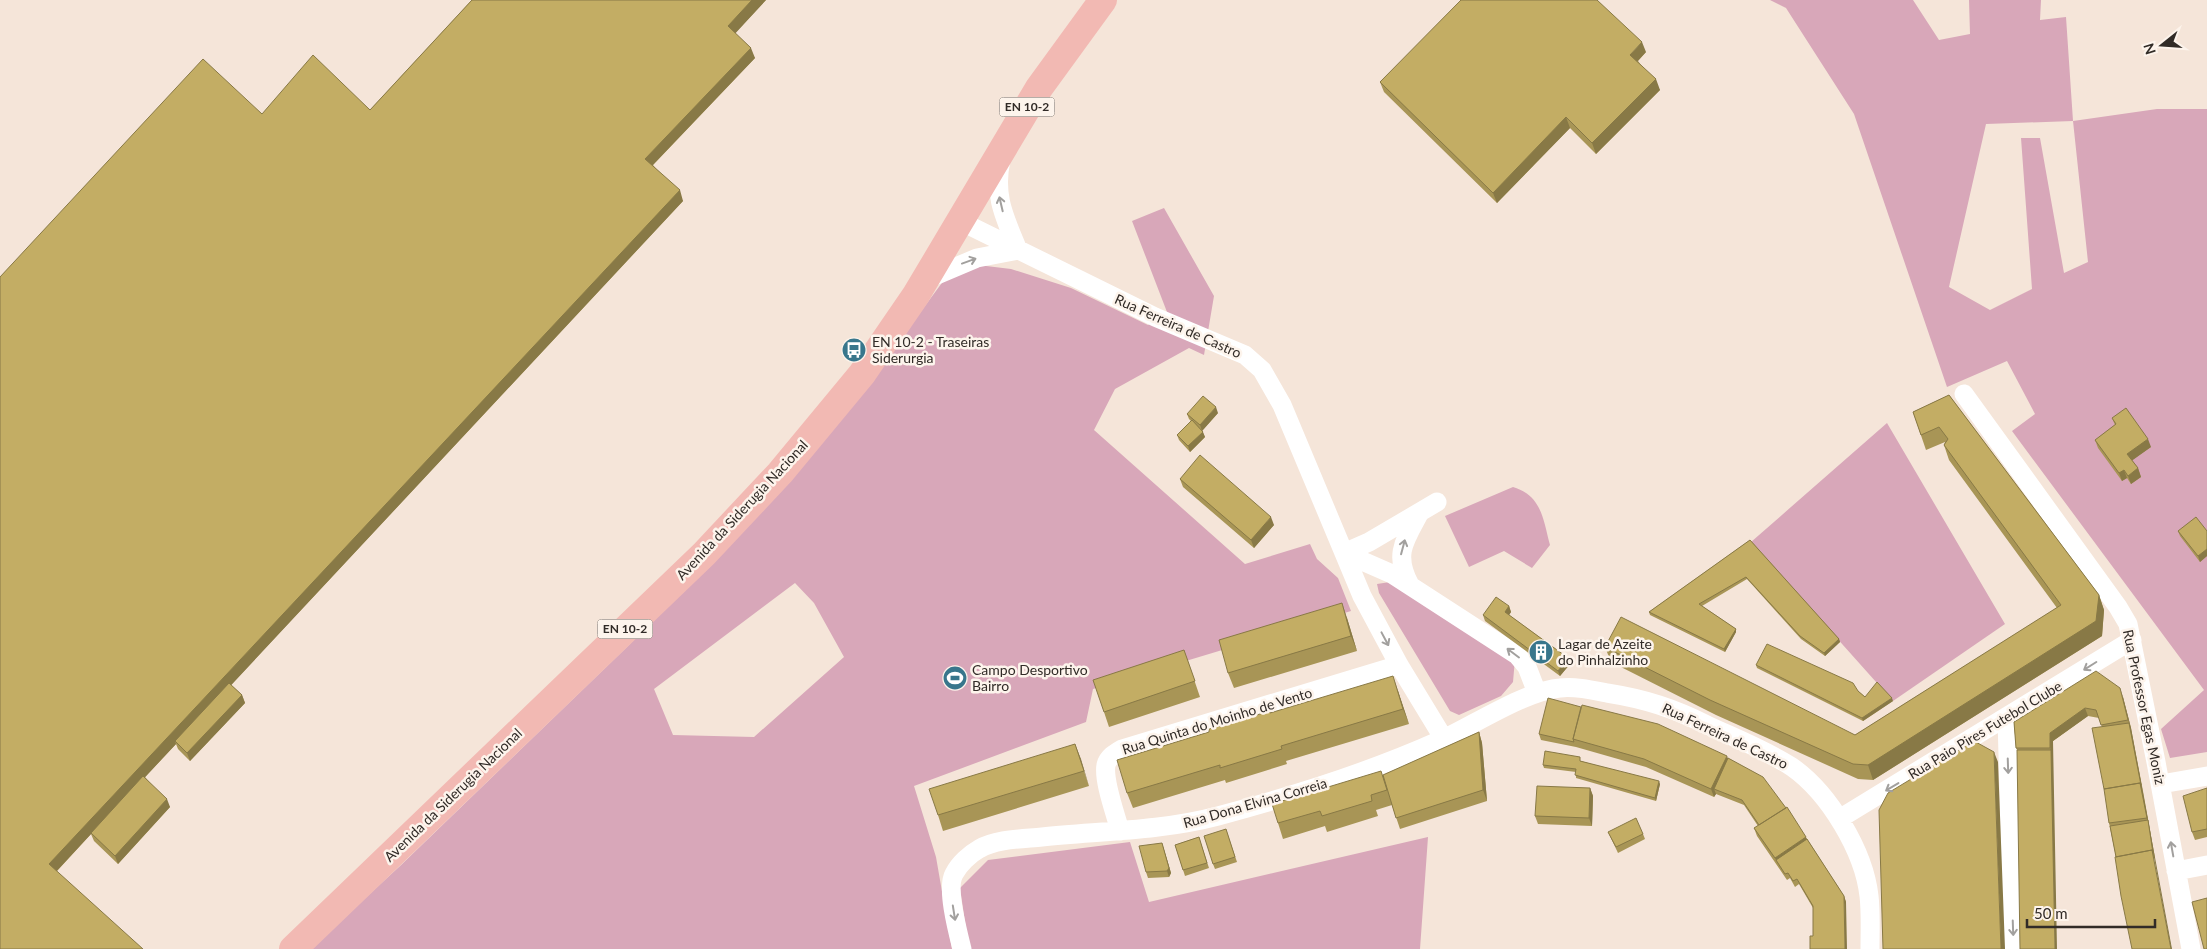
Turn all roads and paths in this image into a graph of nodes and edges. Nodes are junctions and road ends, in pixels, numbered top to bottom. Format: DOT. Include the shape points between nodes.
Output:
graph roads {
  1 [pos="1103,0"];
  2 [pos="1004,148"];
  3 [pos="960,221"];
  4 [pos="1018,250"];
  5 [pos="925,280"];
  6 [pos="1964,394"];
  7 [pos="1437,502"];
  8 [pos="1420,512"];
  9 [pos="1344,553"];
  10 [pos="1385,570"];
  11 [pos="1410,585"];
  12 [pos="1362,596"];
  13 [pos="2132,640"];
  14 [pos="1399,665"];
  15 [pos="1537,694"];
  16 [pos="2007,717"];
  17 [pos="1444,739"];
  18 [pos="2207,776"];
  19 [pos="2160,784"];
  20 [pos="1839,819"];
  21 [pos="1120,831"];
  22 [pos="2207,865"];
  23 [pos="2176,871"];
  24 [pos="293,949"];
  25 [pos="962,949"];
  26 [pos="1870,949"];
  27 [pos="2013,949"];
  28 [pos="2191,949"];
  1 -- 2 [label="main road, Avenida da Siderugia Nacional / EN 10-2" via="1039,88"];
  2 -- 3 [label="main road, Avenida da Siderugia Nacional / EN 10-2"];
  4 -- 2 [label="street, one-way" via="1000,208 998,172"];
  3 -- 4 [label="street, Rua Ferreira de Castro"];
  3 -- 5 [label="main road, Avenida da Siderugia Nacional / EN 10-2"];
  5 -- 4 [label="street, one-way" via="977,258"];
  4 -- 9 [label="street, Rua Ferreira de Castro" via="1154,317 1244,355 1262,370 1282,405"];
  5 -- 24 [label="main road, Avenida da Siderugia Nacional / EN 10-2" via="862,374 774,480 704,554"];
  6 -- 13 [label="street, Rua Professor Egas Moniz" via="2118,607 2128,624"];
  7 -- 8 [label="street"];
  8 -- 9 [label="street"];
  11 -- 8 [label="street, one-way" via="1403,572 1401,555 1403,544"];
  9 -- 10 [label="street"];
  9 -- 12 [label="street, Rua Ferreira de Castro"];
  10 -- 11 [label="street"];
  10 -- 12 [label="street" via="1365,586"];
  15 -- 11 [label="street, one-way" via="1527,667 1517,655"];
  12 -- 14 [label="street, Rua Ferreira de Castro, one-way"];
  13 -- 16 [label="street, Rua Paio Pires Futebol Clube, one-way"];
  13 -- 19 [label="street, Rua Professor Egas Moniz"];
  14 -- 17 [label="street, Rua Ferreira de Castro"];
  14 -- 21 [label="street, Rua Quinta do Moinho de Vento" via="1113,754 1106,765 1106,775"];
  15 -- 17 [label="street, Rua Dona Elvina Correia"];
  15 -- 20 [label="street, Rua Ferreira de Castro" via="1561,687 1592,690 1633,697 1673,709 1793,768 1811,784"];
  16 -- 20 [label="street, Rua Paio Pires Futebol Clube, one-way"];
  16 -- 27 [label="street, one-way"];
  17 -- 21 [label="street, Rua Dona Elvina Correia" via="1379,767 1217,816 1179,825"];
  18 -- 19 [label="street"];
  23 -- 19 [label="street, Rua Professor Egas Moniz, one-way"];
  20 -- 26 [label="street, Rua Ferreira de Castro" via="1864,871 1869,896"];
  21 -- 25 [label="street, Rua Dona Elvina Correia, one-way" via="1000,842 980,848 952,876 953,909"];
  22 -- 23 [label="street"];
  23 -- 28 [label="street, Rua Professor Egas Moniz"];
}
